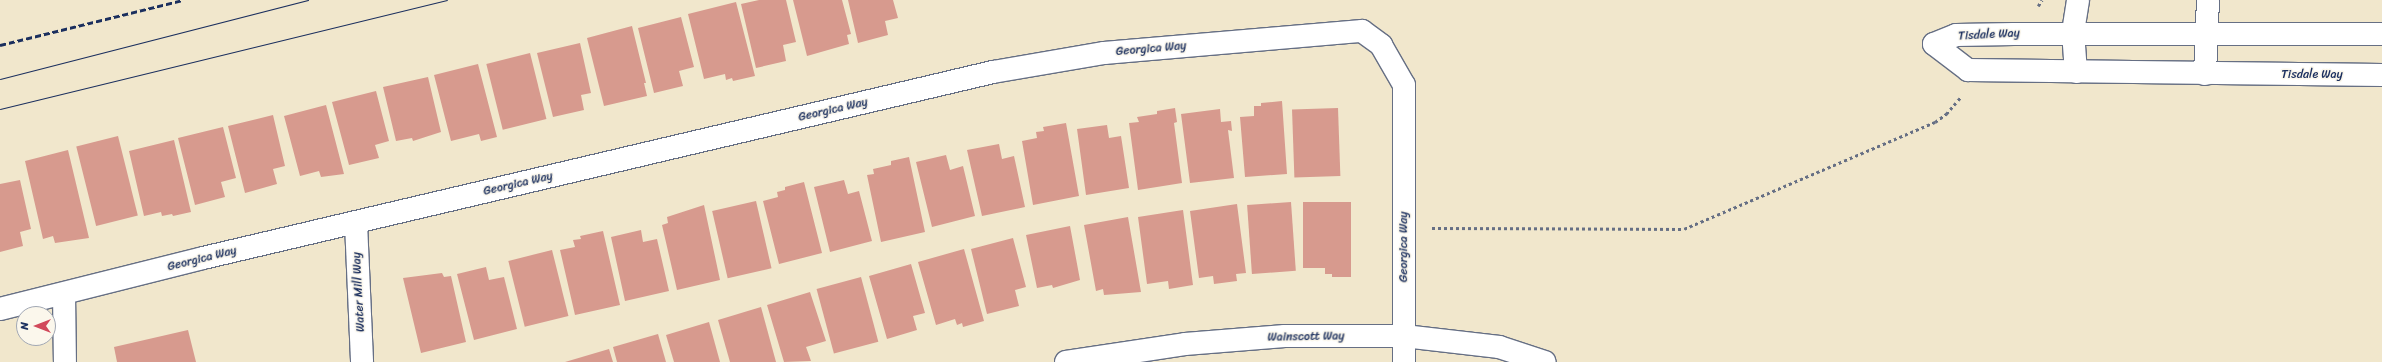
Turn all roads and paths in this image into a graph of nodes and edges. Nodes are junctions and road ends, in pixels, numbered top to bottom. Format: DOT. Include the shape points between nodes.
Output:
graph roads {
  1 [pos="2042,0"];
  2 [pos="2078,0"];
  3 [pos="2208,0"];
  4 [pos="2073,32"];
  5 [pos="2207,33"];
  6 [pos="2014,34"];
  7 [pos="2382,34"];
  8 [pos="1984,70"];
  9 [pos="2076,72"];
  10 [pos="2205,74"];
  11 [pos="2382,75"];
  12 [pos="356,222"];
  13 [pos="1404,228"];
  14 [pos="64,294"];
  15 [pos="0,309"];
  16 [pos="1404,336"];
  17 [pos="65,362"];
  18 [pos="362,362"];
  19 [pos="1066,362"];
  20 [pos="1404,362"];
  21 [pos="1545,362"];
  1 -- 6 [label="path"];
  2 -- 4 [label="street"];
  3 -- 5 [label="street"];
  4 -- 5 [label="street, Tisdale Way"];
  4 -- 6 [label="street, Tisdale Way"];
  4 -- 9 [label="street"];
  5 -- 7 [label="street, Tisdale Way"];
  5 -- 10 [label="street"];
  6 -- 8 [label="street, Tisdale Way" via="1956,36 1934,44 1968,70"];
  8 -- 9 [label="street, Tisdale Way"];
  8 -- 13 [label="path" via="1946,114 1935,122 1684,228"];
  9 -- 10 [label="street, Tisdale Way"];
  10 -- 11 [label="street, Tisdale Way"];
  12 -- 13 [label="street, Georgica Way" via="993,72 1104,53 1362,31 1381,45 1404,85"];
  12 -- 14 [label="street, Georgica Way"];
  12 -- 18 [label="street, Water Mill Way"];
  13 -- 16 [label="street, Georgica Way"];
  14 -- 15 [label="street, Georgica Way"];
  14 -- 17 [label="street"];
  16 -- 19 [label="street, Wainscott Way" via="1285,336 1216,341"];
  16 -- 20 [label="street, Georgica Way"];
  16 -- 21 [label="street, Wainscott Way" via="1499,346"];
}
